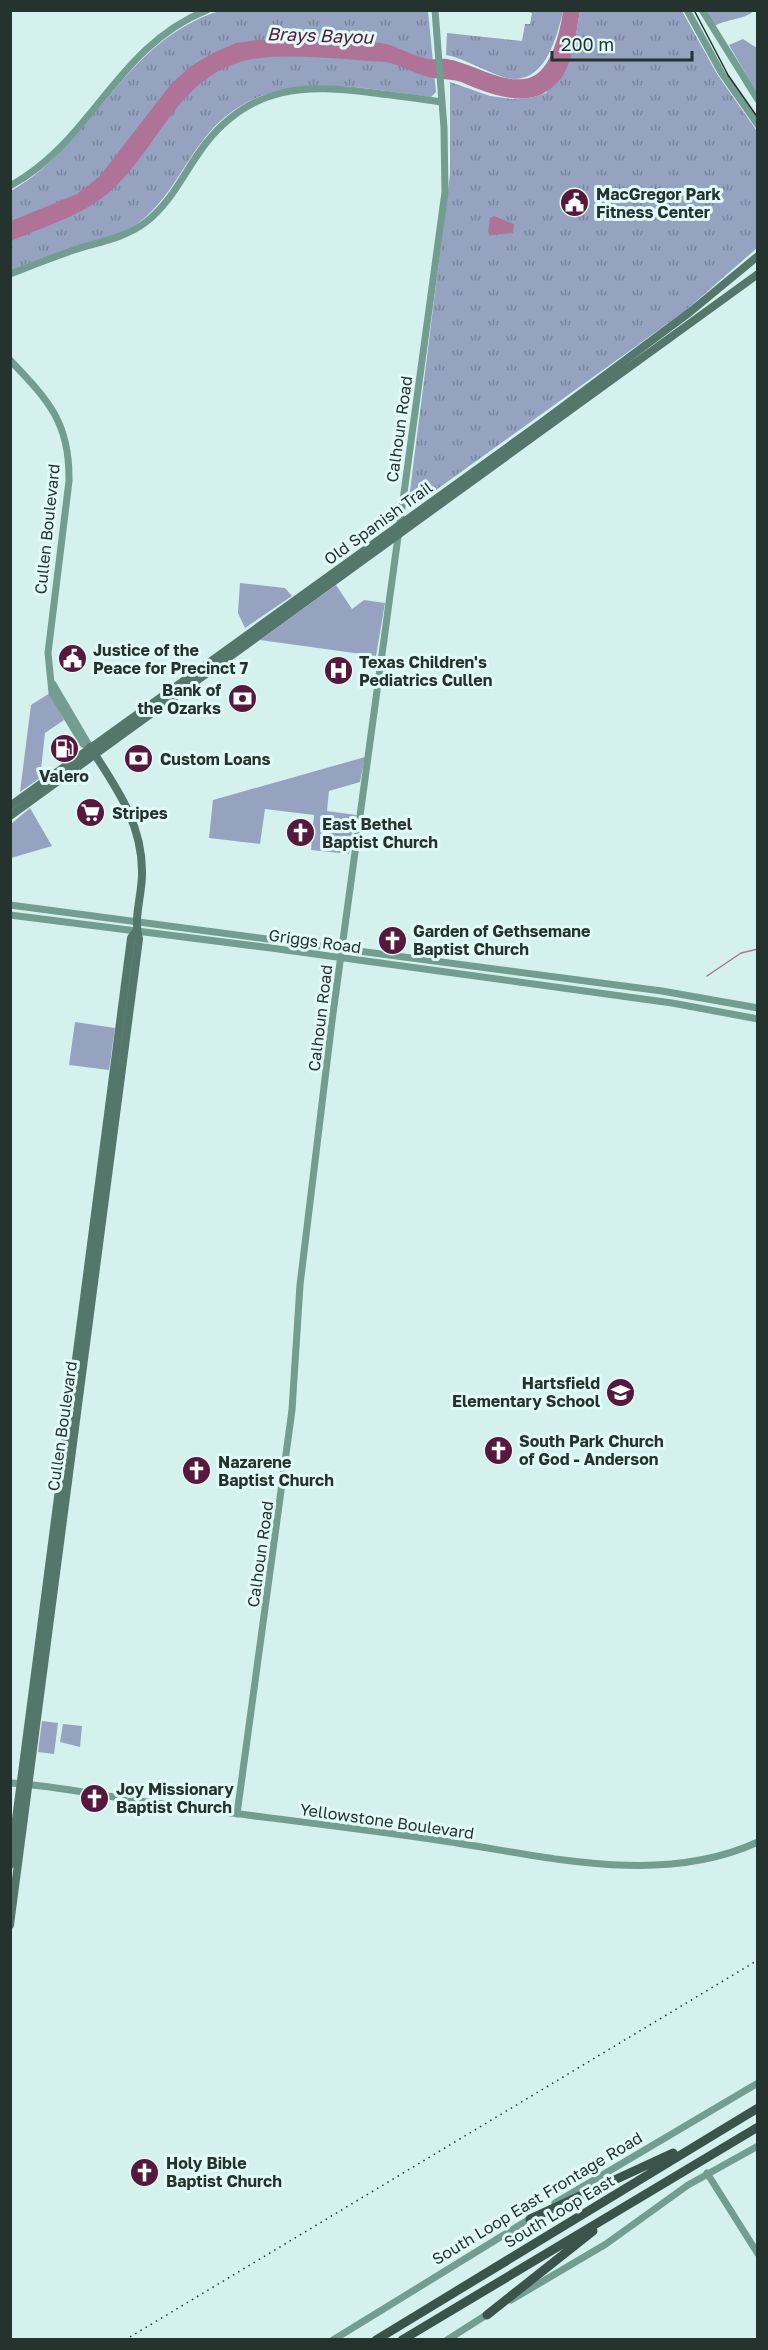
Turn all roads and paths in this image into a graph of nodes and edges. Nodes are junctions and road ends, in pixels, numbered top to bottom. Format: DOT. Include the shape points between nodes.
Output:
graph roads {
  1 [pos="207,10"];
  2 [pos="435,10"];
  3 [pos="702,10"];
  4 [pos="687,11"];
  5 [pos="758,100"];
  6 [pos="442,102"];
  7 [pos="758,125"];
  8 [pos="10,186"];
  9 [pos="758,256"];
  10 [pos="10,274"];
  11 [pos="758,274"];
  12 [pos="10,360"];
  13 [pos="400,524"];
  14 [pos="398,537"];
  15 [pos="344,565"];
  16 [pos="349,572"];
  17 [pos="297,598"];
  18 [pos="303,606"];
  19 [pos="192,674"];
  20 [pos="197,682"];
  21 [pos="141,710"];
  22 [pos="147,718"];
  23 [pos="90,747"];
  24 [pos="96,755"];
  25 [pos="25,800"];
  26 [pos="10,804"];
  27 [pos="10,816"];
  28 [pos="10,821"];
  29 [pos="10,905"];
  30 [pos="10,915"];
  31 [pos="137,926"];
  32 [pos="210,931"];
  33 [pos="272,939"];
  34 [pos="208,940"];
  35 [pos="271,948"];
  36 [pos="342,949"];
  37 [pos="341,957"];
  38 [pos="421,958"];
  39 [pos="419,969"];
  40 [pos="758,1008"];
  41 [pos="758,1019"];
  42 [pos="10,1783"];
  43 [pos="24,1784"];
  44 [pos="237,1814"];
  45 [pos="758,1842"];
  46 [pos="15,1856"];
  47 [pos="10,1865"];
  48 [pos="10,1925"];
  49 [pos="758,2083"];
  50 [pos="758,2108"];
  51 [pos="758,2127"];
  52 [pos="713,2134"];
  53 [pos="758,2146"];
  54 [pos="707,2173"];
  55 [pos="632,2202"];
  56 [pos="530,2219"];
  57 [pos="758,2254"];
  58 [pos="487,2315"];
  59 [pos="407,2337"];
  60 [pos="378,2338"];
  61 [pos="333,2340"];
  62 [pos="447,2340"];
  1 -- 8 [label="street" via="141,51 59,150"];
  2 -- 6 [label="street, Calhoun Road"];
  3 -- 5 [label="street"];
  4 -- 7 [label="street"];
  6 -- 10 [label="street" via="336,88 273,94 240,110 215,131 161,210 144,224 119,237"];
  6 -- 13 [label="street, Calhoun Road" via="445,192"];
  9 -- 13 [label="main road, Old Spanish Trail" via="690,312"];
  11 -- 14 [label="main road, Old Spanish Trail"];
  12 -- 23 [label="street, Cullen Boulevard" via="51,404 68,453 69,481 48,653 52,693 83,744"];
  13 -- 14 [label="street, Calhoun Road"];
  13 -- 15 [label="main road, Old Spanish Trail"];
  14 -- 16 [label="main road, Old Spanish Trail"];
  14 -- 36 [label="street, Calhoun Road"];
  15 -- 16 [label="main road"];
  15 -- 17 [label="main road, Old Spanish Trail"];
  16 -- 18 [label="main road, Old Spanish Trail"];
  17 -- 18 [label="main road"];
  17 -- 19 [label="main road, Old Spanish Trail"];
  18 -- 20 [label="main road, Old Spanish Trail"];
  19 -- 20 [label="main road"];
  19 -- 21 [label="main road, Old Spanish Trail"];
  20 -- 22 [label="main road, Old Spanish Trail"];
  21 -- 22 [label="main road"];
  21 -- 23 [label="main road, Old Spanish Trail"];
  22 -- 24 [label="main road, Old Spanish Trail"];
  23 -- 24 [label="main road, Cullen Boulevard"];
  23 -- 25 [label="main road, Old Spanish Trail"];
  24 -- 25 [label="main road, Old Spanish Trail"];
  24 -- 31 [label="main road, Cullen Boulevard" via="124,799 141,847"];
  25 -- 26 [label="main road"];
  25 -- 27 [label="main road, Old Spanish Trail"];
  25 -- 28 [label="main road"];
  29 -- 31 [label="street, Griggs Road"];
  30 -- 31 [label="street, Griggs Road"];
  31 -- 32 [label="street, Griggs Road"];
  31 -- 34 [label="street, Griggs Road"];
  31 -- 43 [label="main road, Cullen Boulevard" via="131,938 60,1476"];
  32 -- 33 [label="street, Griggs Road"];
  32 -- 34 [label="street"];
  33 -- 35 [label="street"];
  33 -- 36 [label="street, Griggs Road"];
  34 -- 35 [label="street, Griggs Road"];
  35 -- 37 [label="street, Griggs Road"];
  36 -- 37 [label="street, Calhoun Road"];
  36 -- 38 [label="street, Griggs Road"];
  37 -- 39 [label="street, Griggs Road"];
  37 -- 44 [label="street, Calhoun Road" via="300,1285 292,1410"];
  38 -- 39 [label="street"];
  38 -- 40 [label="street, Griggs Road"];
  39 -- 41 [label="street, Griggs Road"];
  42 -- 43 [label="street, Yellowstone Boulevard"];
  43 -- 44 [label="street, Yellowstone Boulevard"];
  43 -- 46 [label="main road, Cullen Boulevard"];
  44 -- 45 [label="street, Yellowstone Boulevard" via="519,1855 616,1863 672,1864 711,1858"];
  46 -- 47 [label="main road, Cullen Boulevard"];
  46 -- 48 [label="main road, Cullen Boulevard"];
  49 -- 56 [label="street, South Loop East Frontage Road"];
  50 -- 52 [label="highway, South Loop East"];
  51 -- 55 [label="highway, South Loop East"];
  52 -- 56 [label="highway"];
  52 -- 60 [label="highway, South Loop East"];
  53 -- 54 [label="street"];
  54 -- 57 [label="street"];
  54 -- 58 [label="street" via="606,2244"];
  55 -- 58 [label="highway"];
  55 -- 59 [label="highway, South Loop East"];
  56 -- 61 [label="street, South Loop East Frontage Road"];
  58 -- 62 [label="street"];
}
